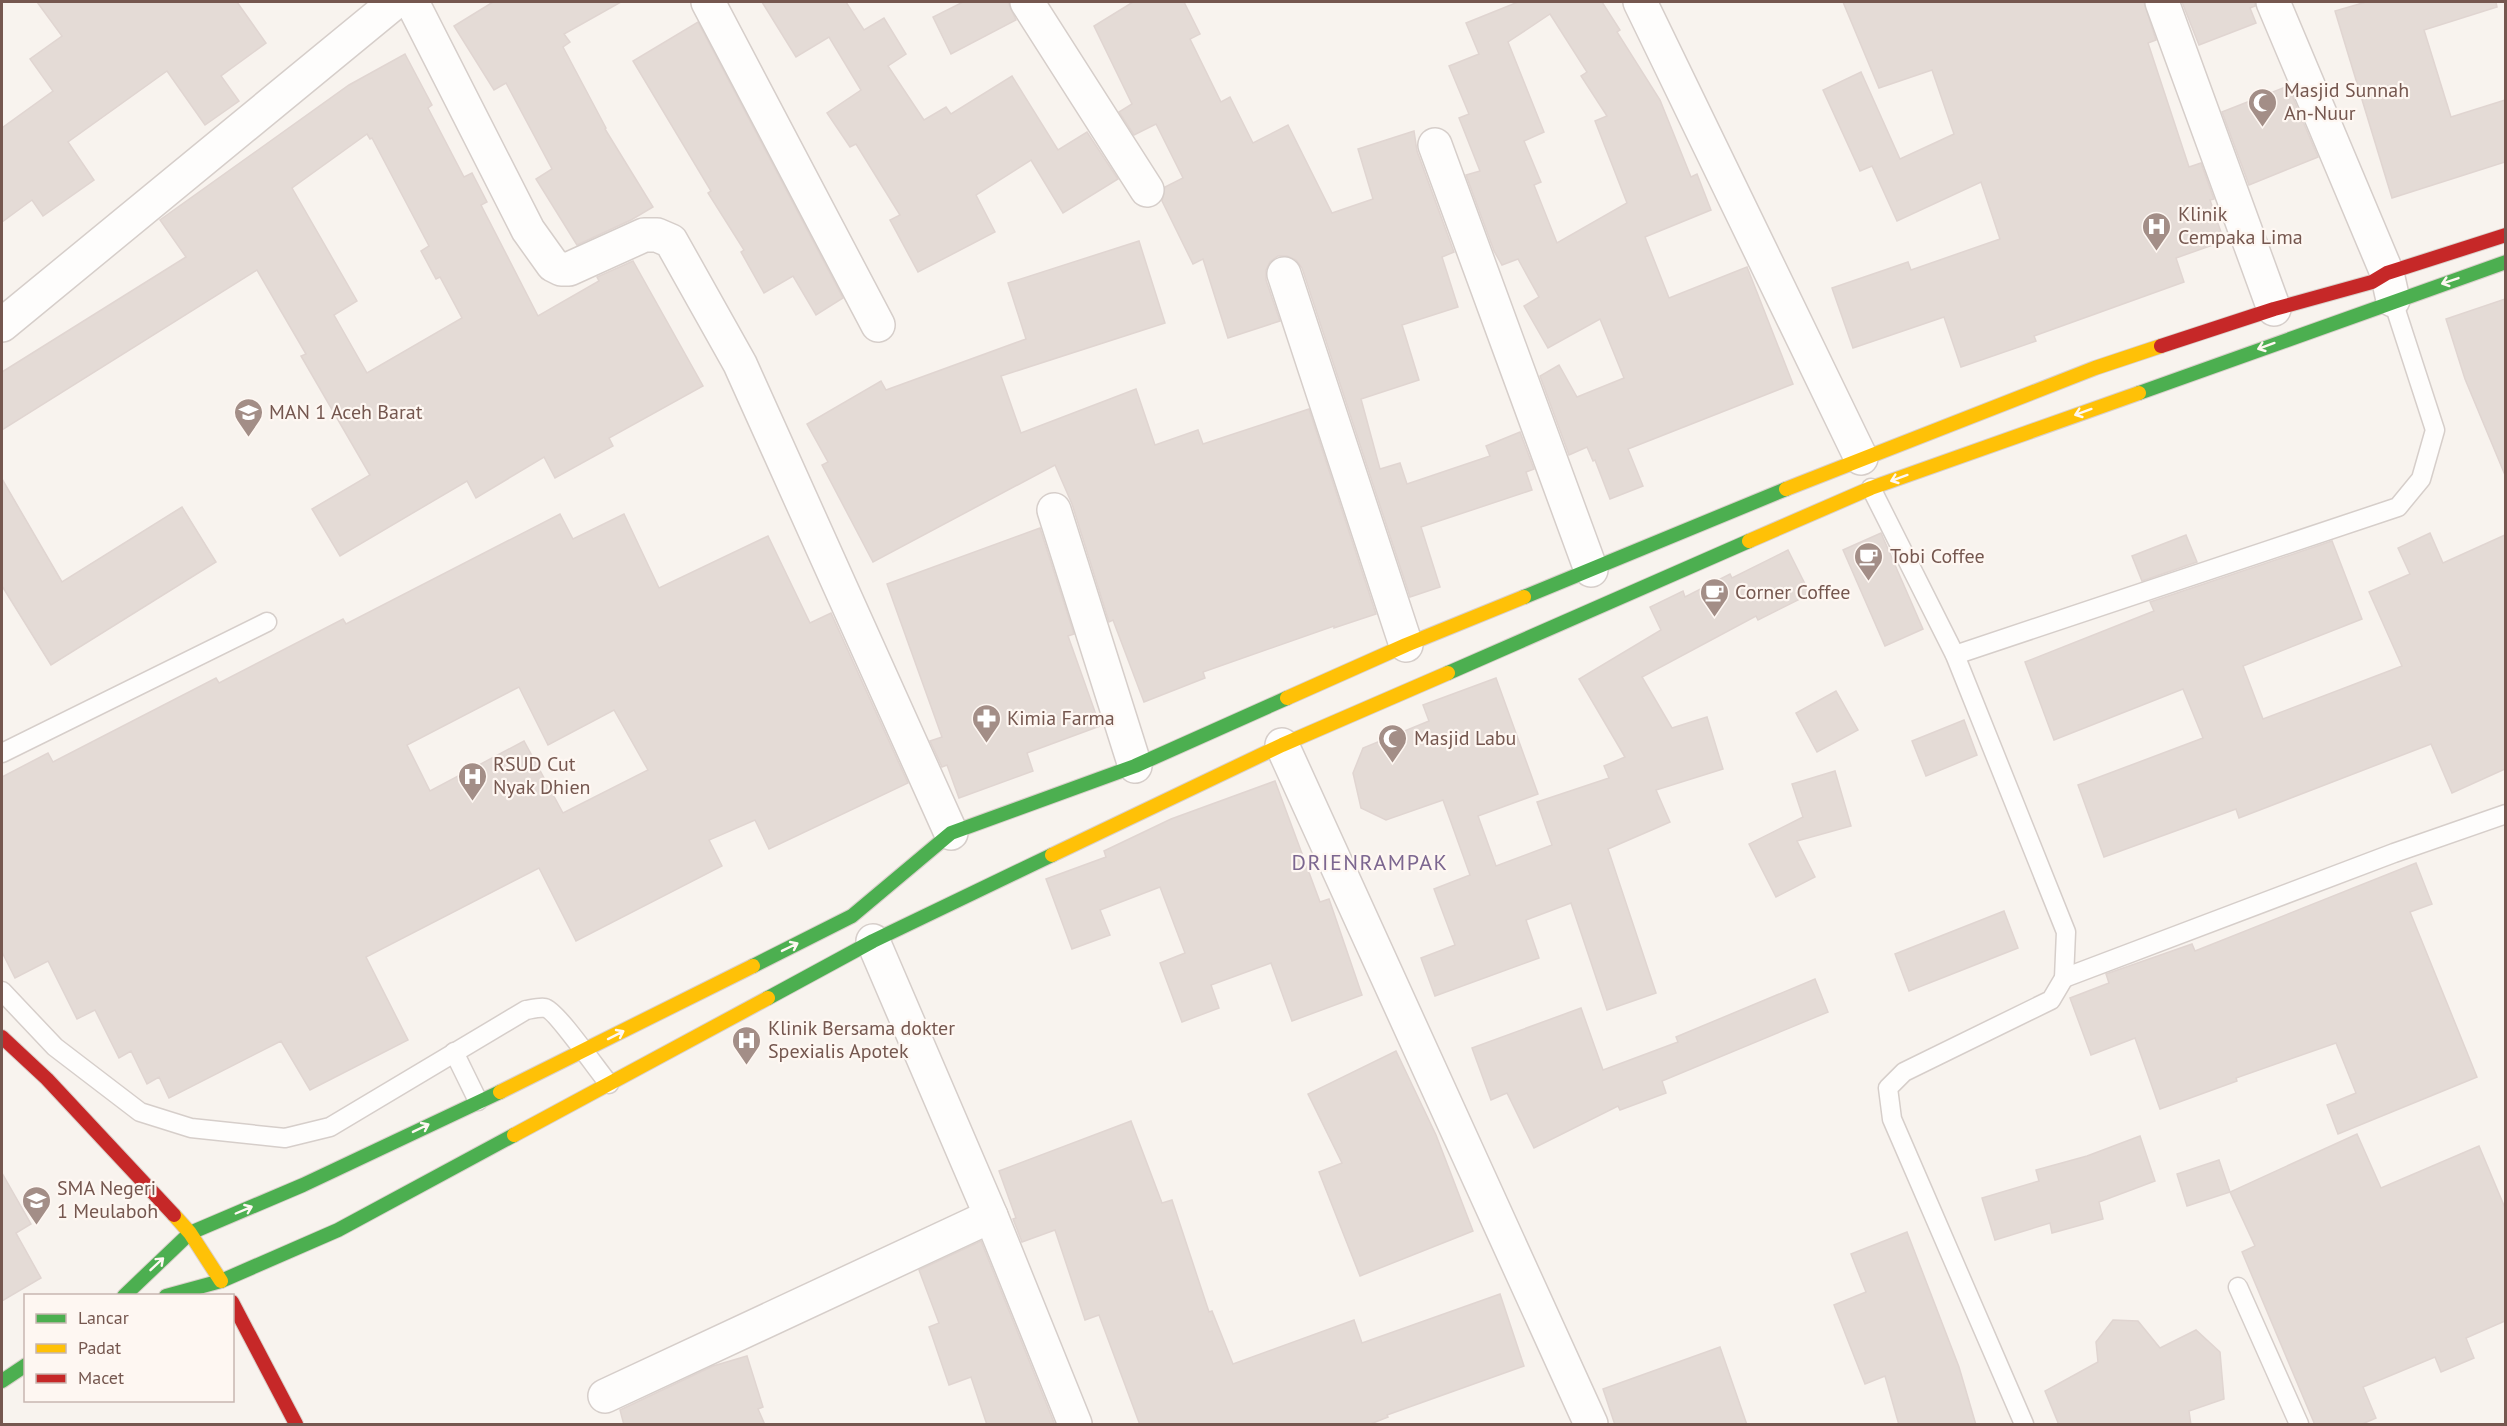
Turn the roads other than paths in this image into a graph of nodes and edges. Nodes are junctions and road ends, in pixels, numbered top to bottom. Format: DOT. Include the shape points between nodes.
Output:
graph roads {
  1 [pos="395,2"];
  2 [pos="412,2"];
  3 [pos="708,2"];
  4 [pos="1027,2"];
  5 [pos="1640,2"];
  6 [pos="2162,2"];
  7 [pos="2273,2"];
  8 [pos="1435,145"];
  9 [pos="1147,190"];
  10 [pos="2505,235"];
  11 [pos="2505,262"];
  12 [pos="1284,274"];
  13 [pos="2390,287"];
  14 [pos="2274,309"];
  15 [pos="2,325"];
  16 [pos="878,325"];
  17 [pos="1866,473"];
  18 [pos="1054,510"];
  19 [pos="1591,570"];
  20 [pos="267,622"];
  21 [pos="1406,645"];
  22 [pos="1954,655"];
  23 [pos="1282,746"];
  24 [pos="2,753"];
  25 [pos="1135,766"];
  26 [pos="2505,814"];
  27 [pos="951,833"];
  28 [pos="873,941"];
  29 [pos="2064,978"];
  30 [pos="2,992"];
  31 [pos="2,1037"];
  32 [pos="454,1052"];
  33 [pos="583,1052"];
  34 [pos="609,1084"];
  35 [pos="478,1101"];
  36 [pos="991,1216"];
  37 [pos="190,1233"];
  38 [pos="221,1281"];
  39 [pos="2238,1287"];
  40 [pos="126,1294"];
  41 [pos="173,1294"];
  42 [pos="228,1294"];
  43 [pos="234,1306"];
  44 [pos="24,1366"];
  45 [pos="2,1381"];
  46 [pos="604,1396"];
  47 [pos="1584,1422"];
  48 [pos="296,1425"];
  49 [pos="1075,1425"];
  50 [pos="2024,1425"];
  51 [pos="2300,1425"];
  1 -- 15 [label="street"];
  2 -- 27 [label="street" via="528,230 553,265 569,269 644,236 671,242 740,364"];
  3 -- 16 [label="street"];
  4 -- 9 [label="street"];
  5 -- 17 [label="street"];
  6 -- 14 [label="street"];
  7 -- 13 [label="street"];
  8 -- 19 [label="street"];
  10 -- 13 [label="main road"];
  11 -- 13 [label="main road, one-way"];
  12 -- 21 [label="street"];
  13 -- 14 [label="main road" via="2372,282"];
  13 -- 17 [label="main road, one-way"];
  13 -- 22 [label="lane" via="2435,430 2421,479 2398,507"];
  14 -- 17 [label="main road" via="2095,368"];
  17 -- 19 [label="main road"];
  17 -- 22 [label="lane"];
  17 -- 23 [label="main road"];
  18 -- 25 [label="street"];
  19 -- 21 [label="main road"];
  20 -- 24 [label="lane"];
  21 -- 25 [label="main road"];
  22 -- 29 [label="lane" via="2066,932"];
  23 -- 28 [label="main road"];
  23 -- 47 [label="street"];
  25 -- 27 [label="main road"];
  26 -- 29 [label="lane"];
  33 -- 27 [label="main road, one-way" via="852,916"];
  28 -- 34 [label="main road"];
  28 -- 36 [label="street"];
  29 -- 50 [label="lane" via="2051,1000 1904,1072 1888,1088 1892,1119"];
  30 -- 32 [label="lane" via="55,1047 140,1112 191,1128 285,1138 330,1127"];
  31 -- 37 [label="main road" via="85,1119"];
  32 -- 33 [label="lane" via="526,1010 546,1008 559,1017"];
  32 -- 35 [label="lane"];
  33 -- 34 [label="lane"];
  33 -- 35 [label="main road"];
  34 -- 38 [label="main road" via="338,1230"];
  37 -- 35 [label="main road, one-way" via="303,1185"];
  36 -- 46 [label="street"];
  36 -- 49 [label="street"];
  37 -- 38 [label="main road"];
  40 -- 37 [label="main road, one-way"];
  38 -- 41 [label="main road"];
  38 -- 42 [label="main road"];
  39 -- 51 [label="lane"];
  43 -- 48 [label="main road"];
  44 -- 45 [label="main road"];
}
